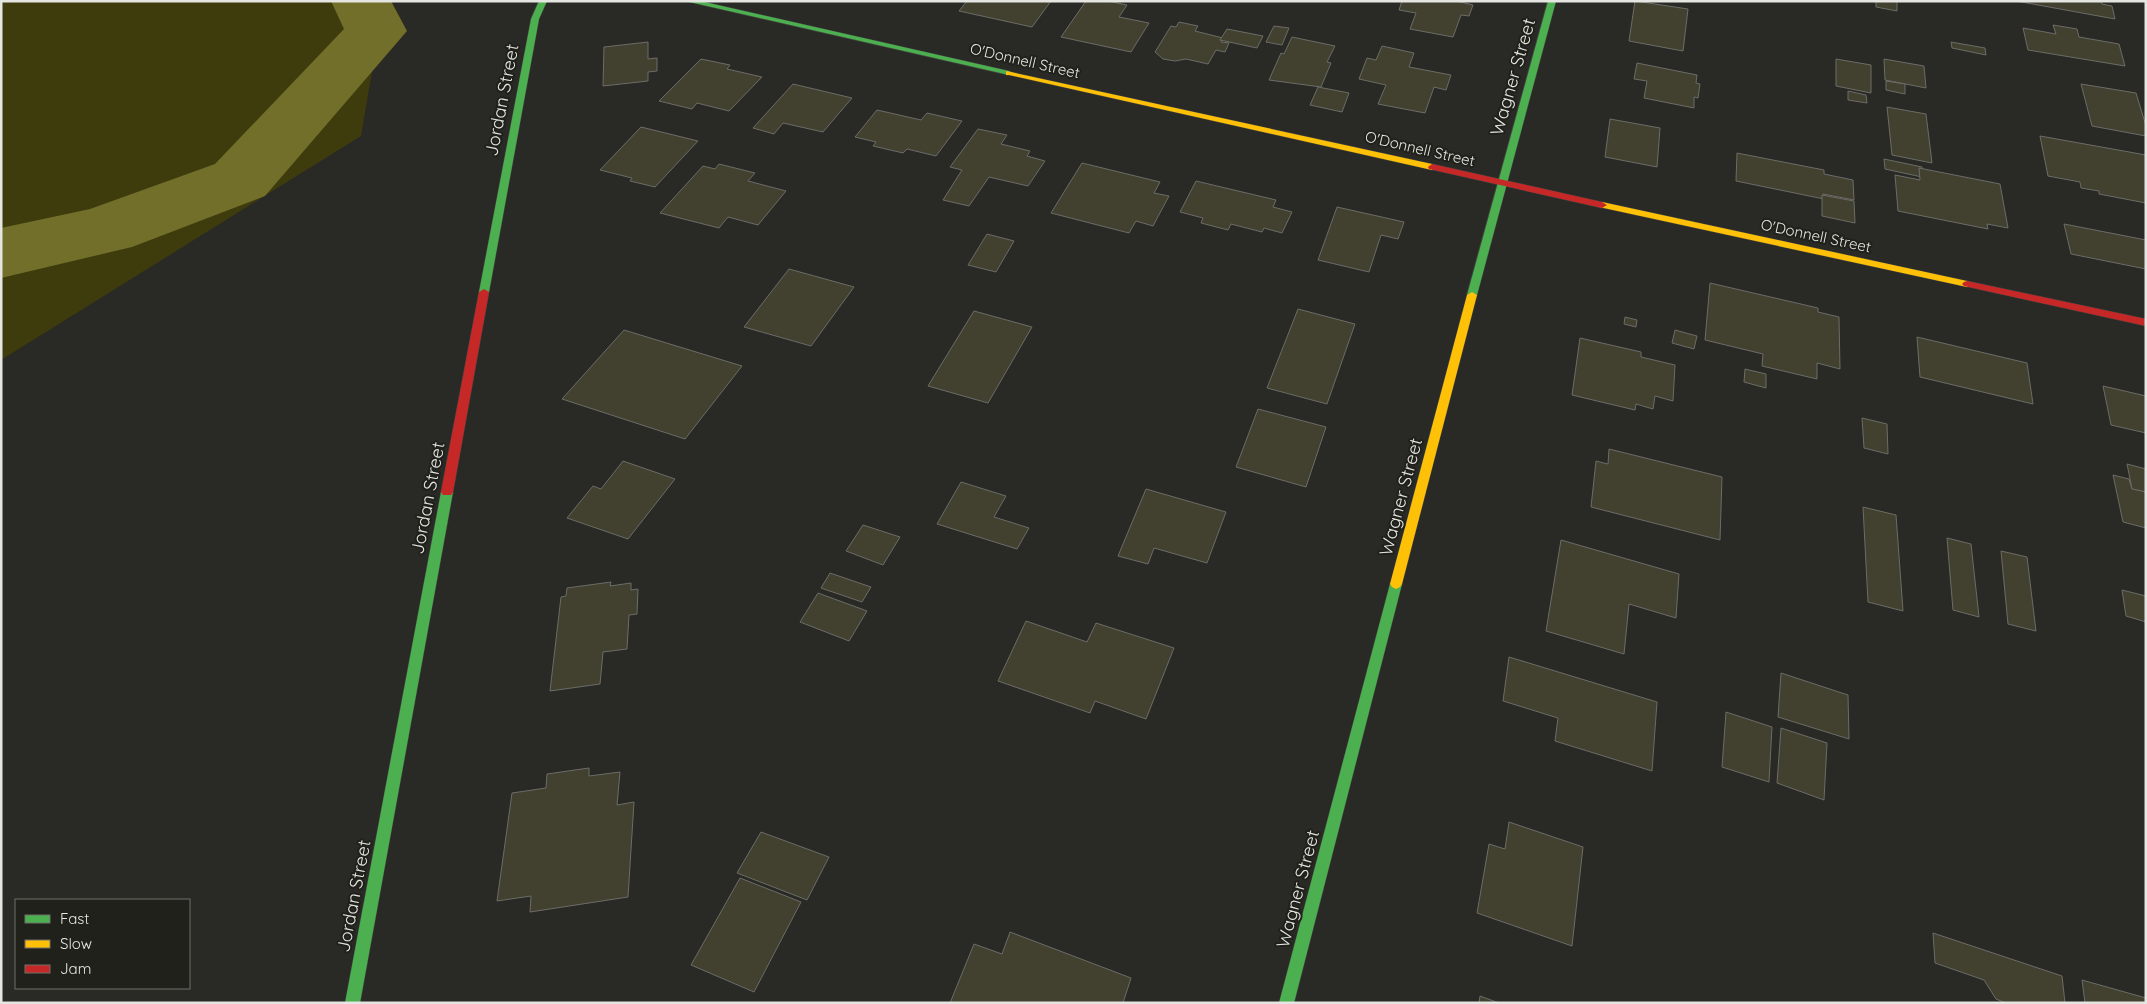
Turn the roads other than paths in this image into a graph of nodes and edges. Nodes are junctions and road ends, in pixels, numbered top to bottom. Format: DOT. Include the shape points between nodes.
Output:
graph roads {
  1 [pos="543,1"];
  2 [pos="689,1"];
  3 [pos="1552,1"];
  4 [pos="1502,183"];
  5 [pos="2146,322"];
  6 [pos="352,1003"];
  7 [pos="1286,1003"];
  1 -- 6 [label="street, Jordan Street" via="534,29"];
  2 -- 4 [label="street, O'Donnell Street"];
  3 -- 4 [label="street, Wagner Street"];
  4 -- 5 [label="street, O'Donnell Street"];
  4 -- 7 [label="street, Wagner Street"];
}
